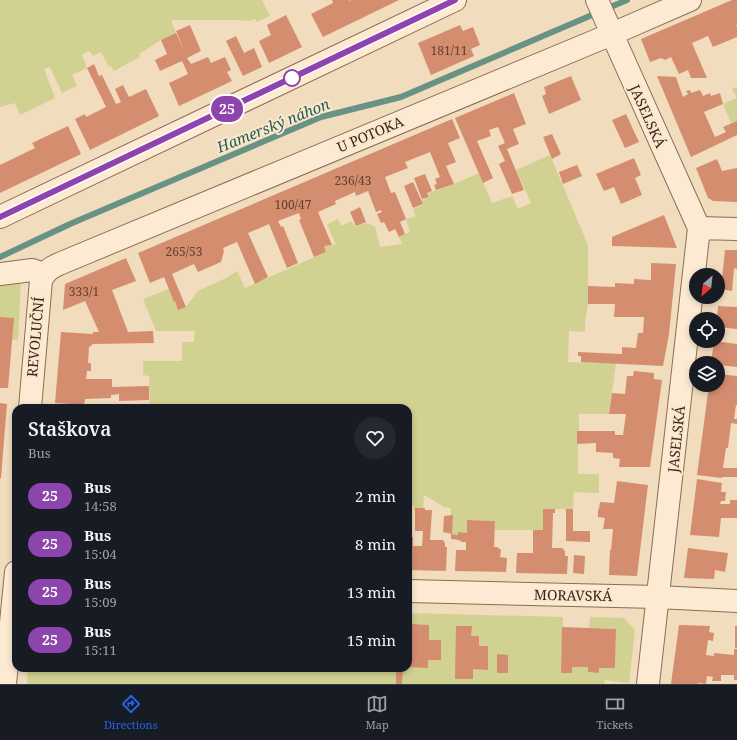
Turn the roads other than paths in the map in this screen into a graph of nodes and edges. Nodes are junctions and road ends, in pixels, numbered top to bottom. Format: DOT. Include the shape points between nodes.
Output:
graph roads {
  1 [pos="455,0"];
  2 [pos="597,0"];
  3 [pos="690,0"];
  4 [pos="610,29"];
  5 [pos="0,217"];
  6 [pos="699,228"];
  7 [pos="737,229"];
  8 [pos="47,271"];
  9 [pos="0,274"];
  10 [pos="30,404"];
  11 [pos="412,592"];
  12 [pos="658,597"];
  13 [pos="737,601"];
  14 [pos="12,617"];
  15 [pos="5,684"];
  16 [pos="648,684"];
  1 -- 5 [label="street"];
  2 -- 4 [label="street, JASELSKÁ"];
  3 -- 4 [label="street, U POTOKA"];
  4 -- 6 [label="street, JASELSKÁ"];
  4 -- 8 [label="street, U POTOKA"];
  6 -- 7 [label="street"];
  6 -- 12 [label="street, JASELSKÁ"];
  8 -- 9 [label="street"];
  8 -- 10 [label="street, REVOLUČNÍ" via="41,280"];
  11 -- 12 [label="street, MORAVSKÁ"];
  12 -- 13 [label="street, MORAVSKÁ"];
  12 -- 16 [label="street, JASELSKÁ"];
  14 -- 15 [label="street"];
}
